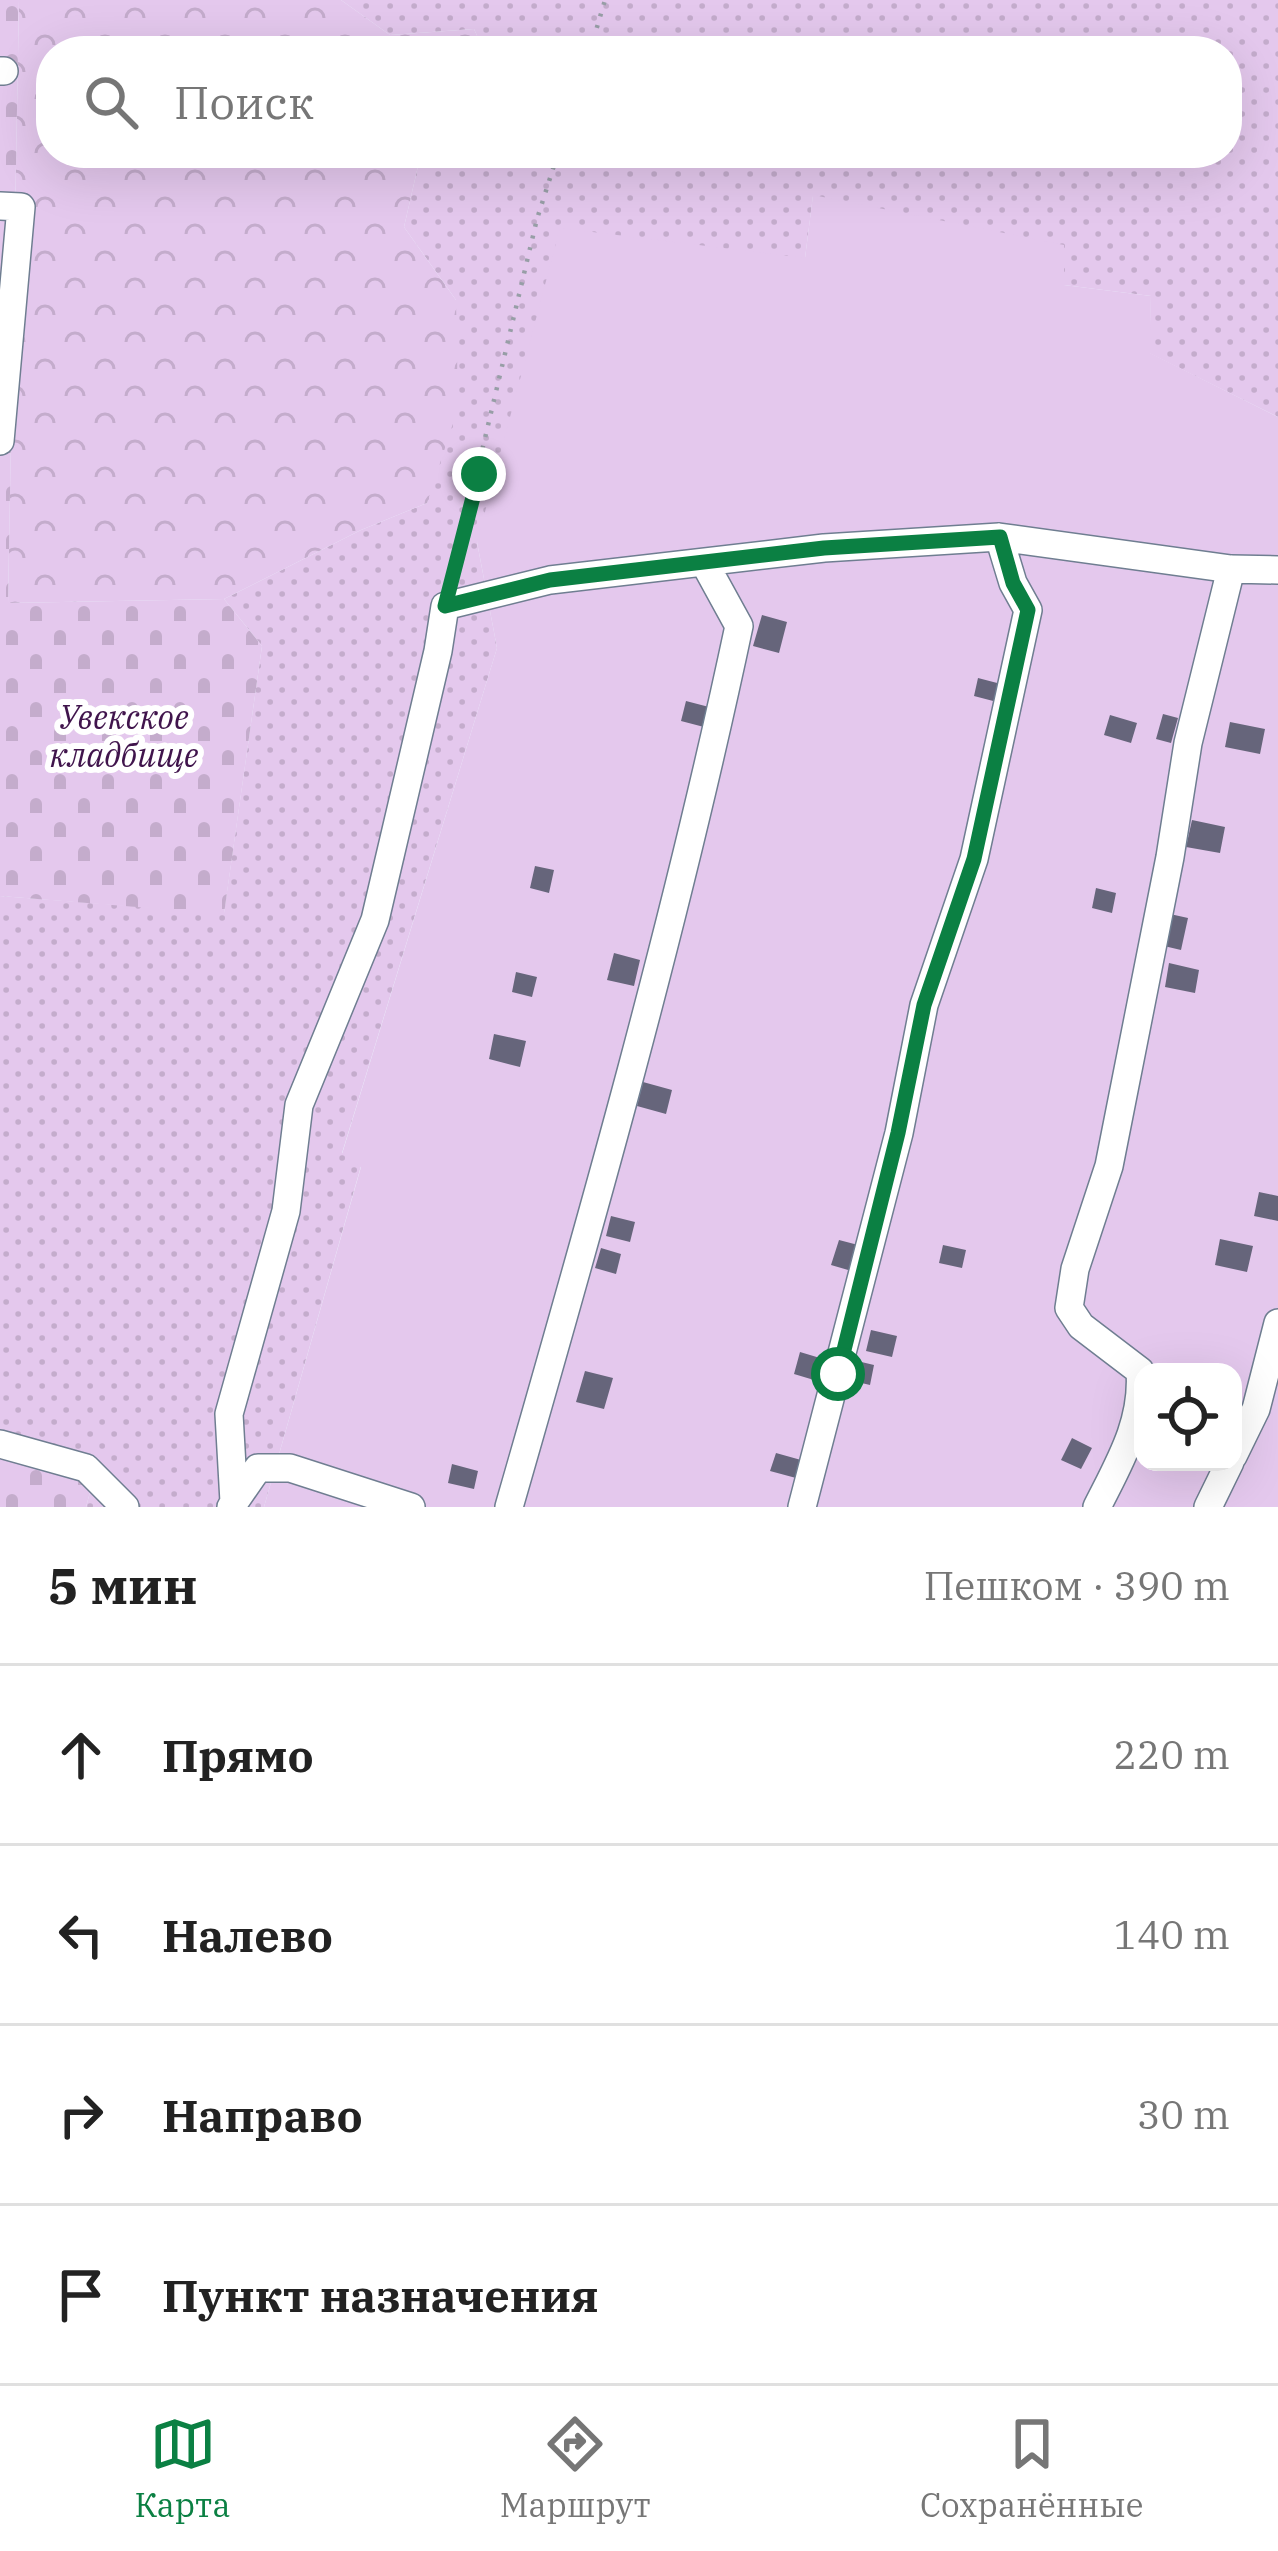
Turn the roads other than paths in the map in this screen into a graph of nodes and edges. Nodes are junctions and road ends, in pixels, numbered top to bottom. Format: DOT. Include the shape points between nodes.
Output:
graph roads {
  1 [pos="0,206"];
  2 [pos="0,441"];
  3 [pos="1000,537"];
  4 [pos="705,564"];
  5 [pos="1231,568"];
  6 [pos="1278,569"];
  7 [pos="1278,1323"];
  8 [pos="1242,1438"];
  9 [pos="0,1444"];
  10 [pos="1226,1471"];
  11 [pos="232,1504"];
  12 [pos="125,1507"];
  13 [pos="411,1507"];
  14 [pos="509,1507"];
  15 [pos="802,1507"];
  16 [pos="1096,1507"];
  17 [pos="1208,1507"];
  1 -- 2 [label="lane" via="21,207"];
  3 -- 4 [label="lane"];
  3 -- 5 [label="lane"];
  3 -- 15 [label="lane" via="1028,610 974,859 924,1005"];
  4 -- 11 [label="lane" via="550,580 445,606 375,920 299,1105 286,1210 229,1414"];
  4 -- 14 [label="lane" via="739,626 622,1110"];
  5 -- 6 [label="lane"];
  5 -- 16 [label="lane" via="1188,742 1109,1166 1069,1308 1140,1371 1134,1432"];
  7 -- 8 [label="lane"];
  9 -- 12 [label="lane" via="86,1468"];
  10 -- 17 [label="lane"];
  11 -- 13 [label="lane" via="258,1468 290,1468"];
}
